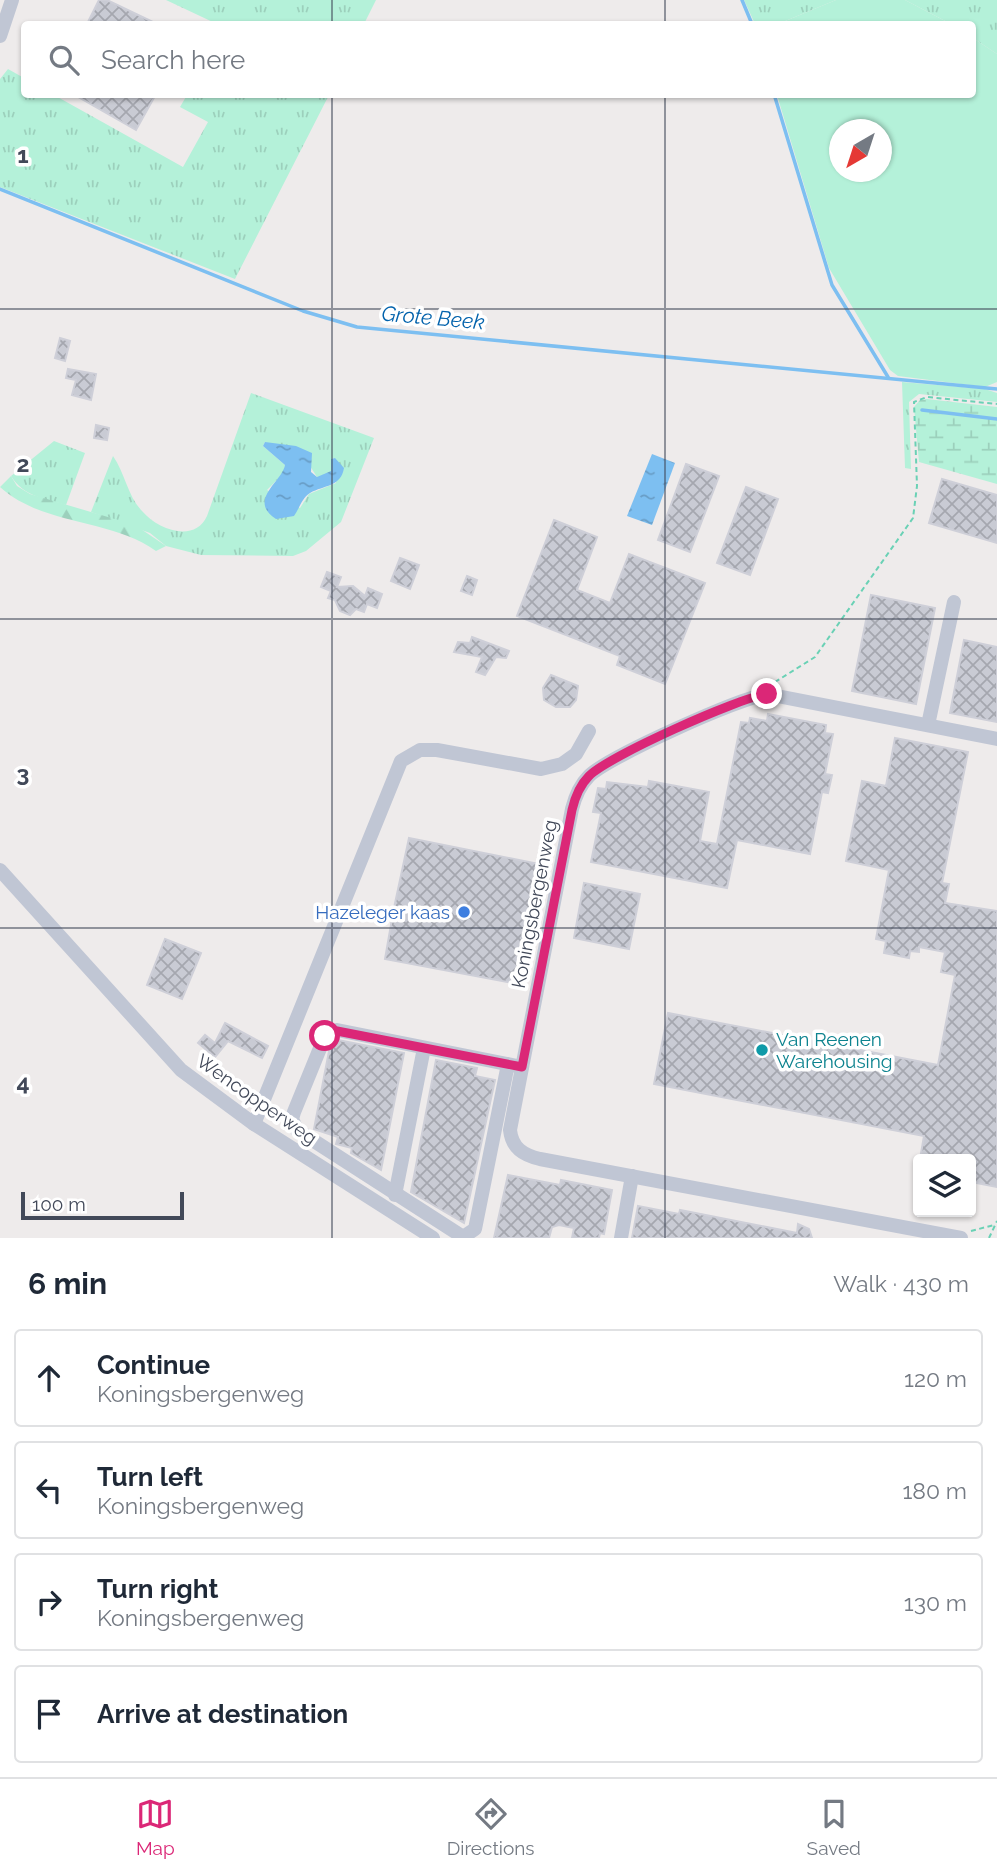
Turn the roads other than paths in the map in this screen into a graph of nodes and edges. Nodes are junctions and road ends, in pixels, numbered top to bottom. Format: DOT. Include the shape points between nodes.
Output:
graph roads {
  1 [pos="12,0"];
  2 [pos="0,36"];
  3 [pos="954,602"];
  4 [pos="928,725"];
  5 [pos="589,731"];
  6 [pos="997,739"];
  7 [pos="576,754"];
  8 [pos="590,775"];
  9 [pos="0,870"];
  10 [pos="424,1048"];
  11 [pos="515,1066"];
  12 [pos="254,1124"];
  13 [pos="632,1176"];
  14 [pos="396,1195"];
  15 [pos="958,1237"];
  16 [pos="433,1238"];
  17 [pos="621,1238"];
  1 -- 2 [label="street"];
  3 -- 4 [label="street"];
  4 -- 6 [label="street"];
  4 -- 8 [label="street" via="767,694 743,699"];
  5 -- 7 [label="street"];
  7 -- 8 [label="street"];
  7 -- 12 [label="street" via="562,764 541,769 437,750 420,750 401,761"];
  8 -- 11 [label="street, Koningsbergenweg" via="572,810"];
  9 -- 12 [label="street, Wencopperweg" via="181,1070"];
  10 -- 11 [label="street, Koningsbergenweg"];
  10 -- 14 [label="street"];
  10 -- 14 [label="street, Koningsbergenweg" via="331,1031 321,1043 292,1119 297,1130"];
  11 -- 13 [label="street, Koningsbergenweg" via="510,1130 522,1153"];
  11 -- 14 [label="street, Koningsbergenweg" via="470,1235 457,1236"];
  12 -- 16 [label="street, Wencopperweg"];
  13 -- 15 [label="street, Koningsbergenweg"];
  13 -- 17 [label="street"];
}
